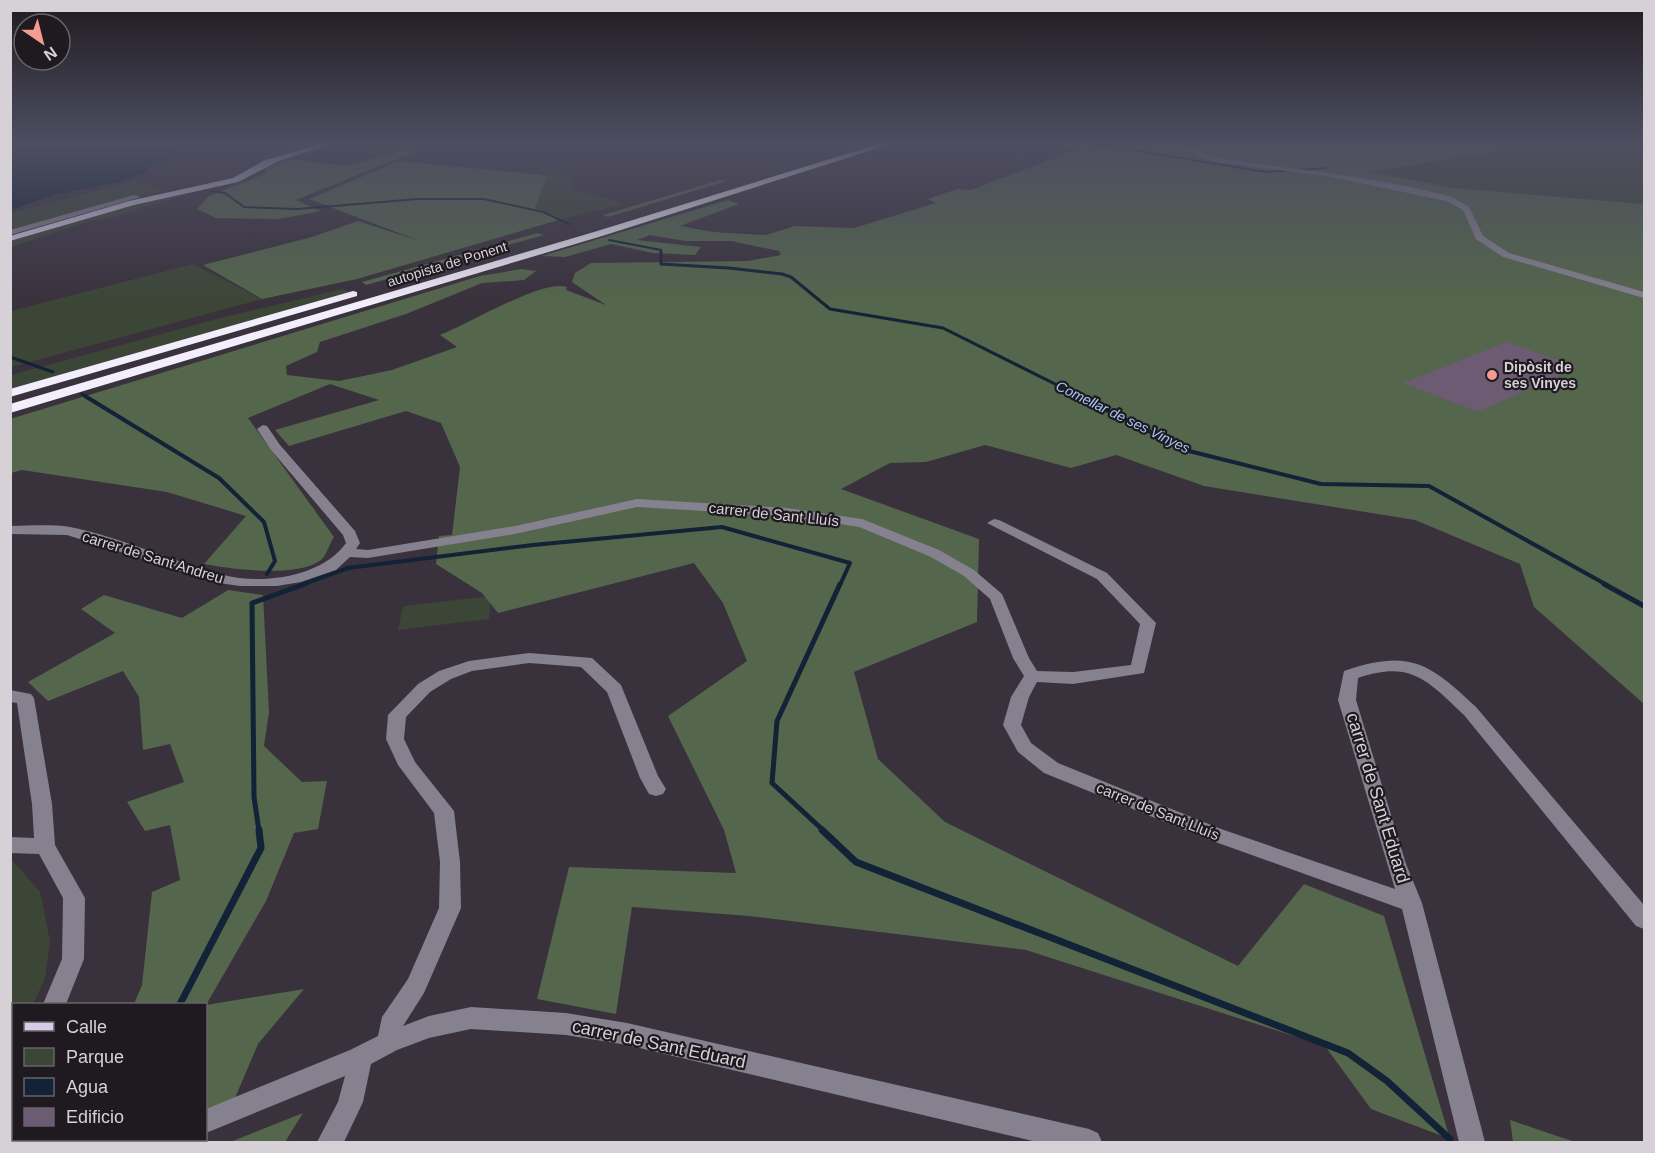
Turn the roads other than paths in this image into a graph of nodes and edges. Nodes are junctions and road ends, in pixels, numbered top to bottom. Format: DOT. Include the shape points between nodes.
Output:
graph roads {
  1 [pos="137,197"];
  2 [pos="157,197"];
  3 [pos="683,197"];
  4 [pos="718,197"];
  5 [pos="1439,197"];
  6 [pos="10,233"];
  7 [pos="10,239"];
  8 [pos="1644,295"];
  9 [pos="10,393"];
  10 [pos="10,409"];
  11 [pos="263,429"];
  12 [pos="993,523"];
  13 [pos="10,530"];
  14 [pos="349,553"];
  15 [pos="1032,676"];
  16 [pos="10,696"];
  17 [pos="657,789"];
  18 [pos="10,845"];
  19 [pos="45,846"];
  20 [pos="1411,903"];
  21 [pos="1644,920"];
  22 [pos="56,1003"];
  23 [pos="389,1042"];
  24 [pos="358,1058"];
  25 [pos="207,1121"];
  26 [pos="330,1143"];
  27 [pos="1089,1143"];
  28 [pos="1472,1143"];
  1 -- 6 [label="street"];
  2 -- 7 [label="main road"];
  3 -- 9 [label="highway, autopista de Ponent"];
  4 -- 10 [label="highway, autopista de Ponent"];
  5 -- 8 [label="street" via="1466,209 1479,237 1506,255"];
  11 -- 14 [label="street" via="350,534 353,543"];
  12 -- 15 [label="street" via="1102,576 1148,623 1138,669 1073,678"];
  13 -- 14 [label="street, carrer de Sant Andreu" via="68,531 224,580 249,584 319,571"];
  14 -- 15 [label="street, carrer de Sant Lluís" via="368,554 515,530 637,503 787,512 862,523 933,553 969,573 997,597"];
  15 -- 20 [label="street, carrer de Sant Lluís" via="1020,697 1012,725 1024,747 1051,768 1214,834"];
  16 -- 19 [label="street" via="25,698"];
  17 -- 23 [label="street" via="649,778 615,690 586,662 529,658 469,666 424,688 397,716 394,739 407,765 444,811 450,908 416,986 390,1025"];
  18 -- 19 [label="street"];
  19 -- 22 [label="street" via="74,898 73,959"];
  20 -- 21 [label="street, carrer de Sant Eduard" via="1347,700 1350,675 1372,666 1400,664 1425,671 1445,687 1470,711"];
  20 -- 28 [label="street, carrer de Sant Eduard"];
  23 -- 24 [label="street, carrer de Sant Eduard"];
  23 -- 27 [label="street, carrer de Sant Eduard" via="429,1027 471,1018 567,1023"];
  24 -- 25 [label="street, carrer de Sant Eduard"];
  24 -- 26 [label="street" via="353,1097"];
}
